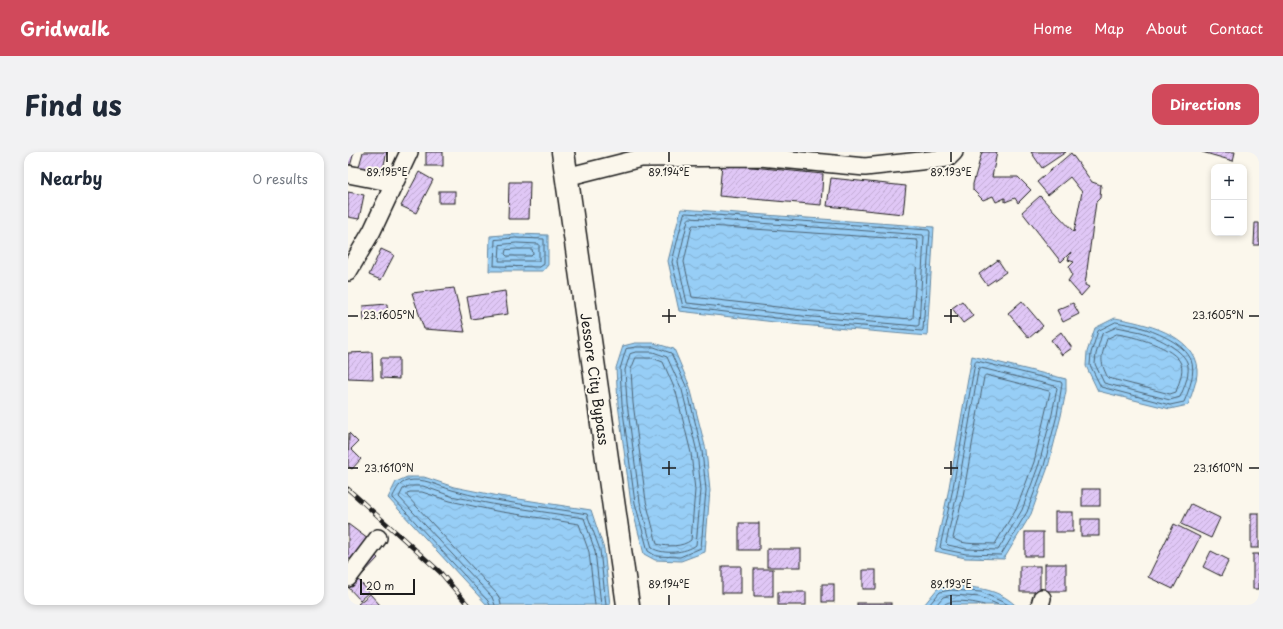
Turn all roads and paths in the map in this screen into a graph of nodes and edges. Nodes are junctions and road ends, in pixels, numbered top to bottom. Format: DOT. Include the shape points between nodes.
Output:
graph roads {
  1 [pos="409,152"];
  2 [pos="563,152"];
  3 [pos="954,152"];
  4 [pos="348,174"];
  5 [pos="566,178"];
  6 [pos="394,183"];
  7 [pos="348,272"];
  8 [pos="378,538"];
  9 [pos="348,578"];
  10 [pos="628,605"];
  1 -- 6 [label="street"];
  2 -- 5 [label="highway, Jessore City Bypass"];
  3 -- 5 [label="street" via="948,158 865,166 760,157 641,158"];
  4 -- 6 [label="street"];
  5 -- 10 [label="highway, Jessore City Bypass"];
  6 -- 7 [label="street" via="372,231"];
  8 -- 9 [label="street"];
}
